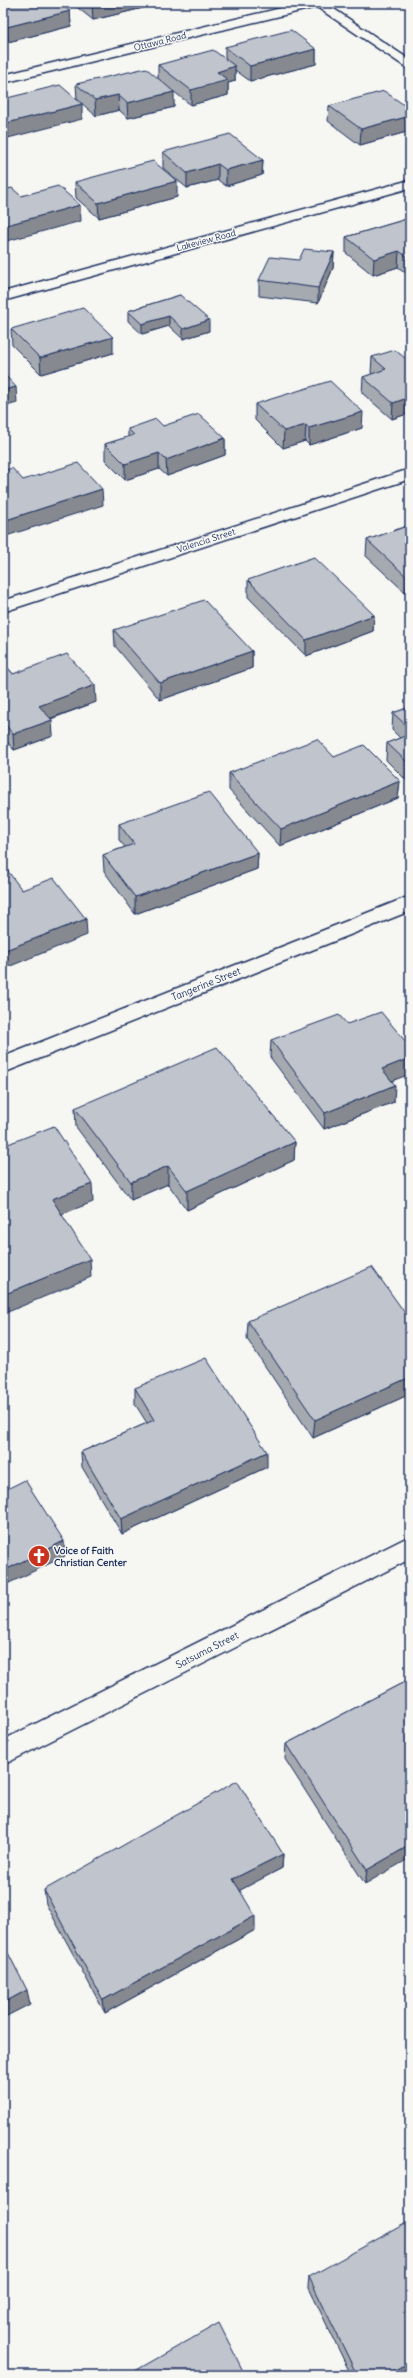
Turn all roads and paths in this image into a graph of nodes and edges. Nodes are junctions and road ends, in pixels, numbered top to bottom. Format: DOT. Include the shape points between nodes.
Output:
graph roads {
  1 [pos="317,3"];
  2 [pos="410,66"];
  3 [pos="3,78"];
  4 [pos="410,184"];
  5 [pos="3,297"];
  6 [pos="410,474"];
  7 [pos="3,607"];
  8 [pos="410,903"];
  9 [pos="3,1064"];
  10 [pos="410,1547"];
  11 [pos="3,1753"];
  1 -- 2 [label="street"];
  1 -- 3 [label="street, Ottawa Road"];
  4 -- 5 [label="street, Lakeview Road"];
  6 -- 7 [label="street, Valencia Street"];
  8 -- 9 [label="street, Tangerine Street"];
  10 -- 11 [label="street, Satsuma Street"];
}
